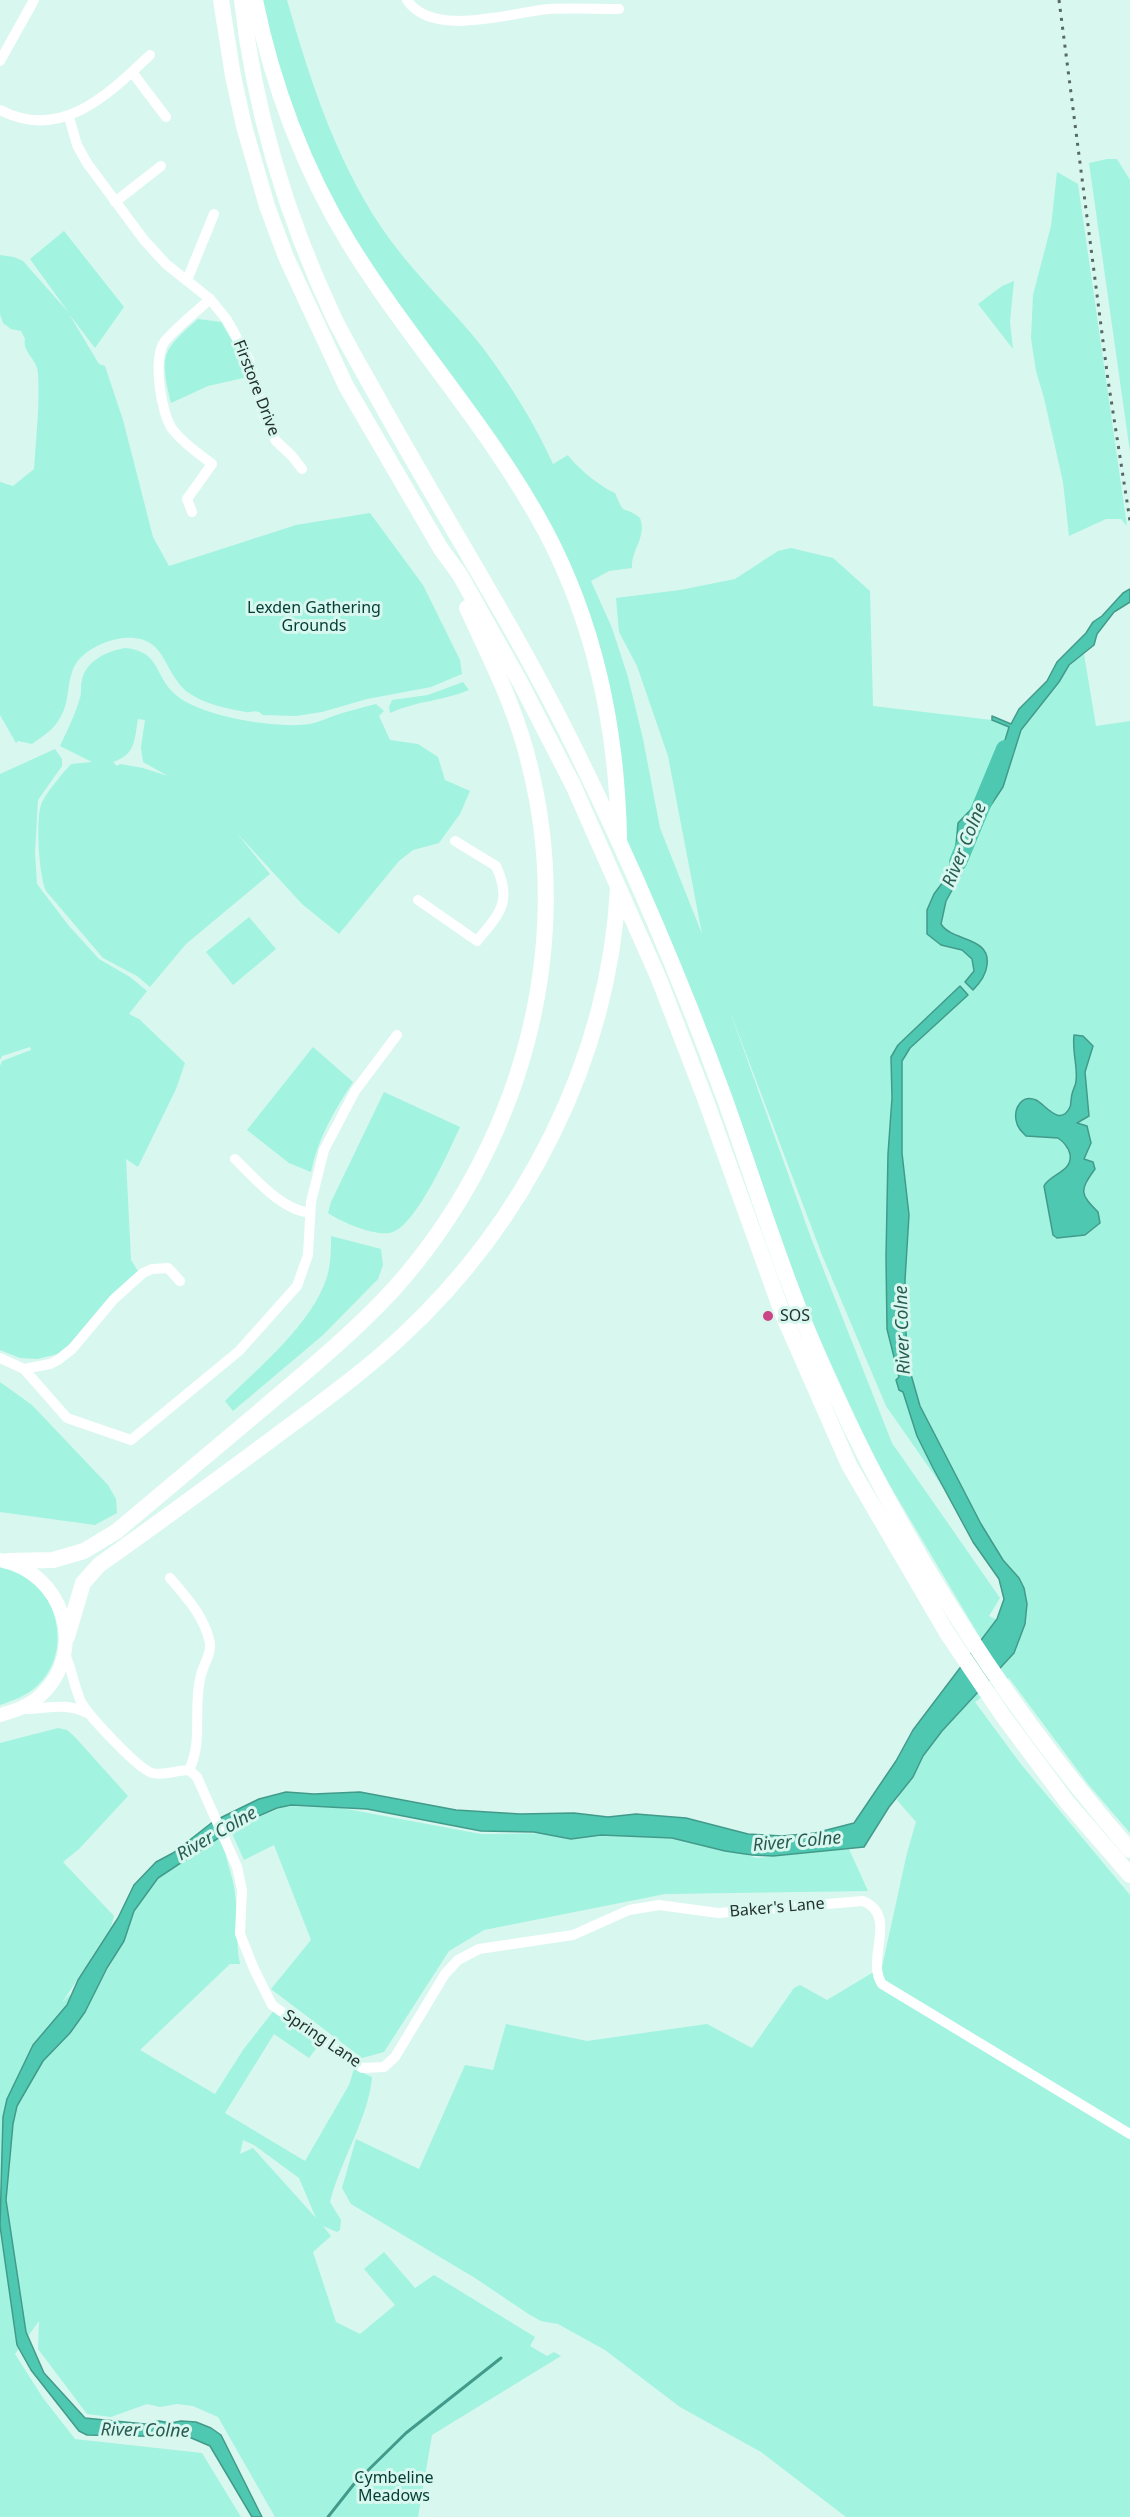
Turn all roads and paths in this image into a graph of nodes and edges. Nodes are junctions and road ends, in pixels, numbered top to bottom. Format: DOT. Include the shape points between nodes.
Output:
graph roads {
  1 [pos="34,0"];
  2 [pos="221,0"];
  3 [pos="242,0"];
  4 [pos="255,0"];
  5 [pos="407,0"];
  6 [pos="619,9"];
  7 [pos="150,55"];
  8 [pos="0,61"];
  9 [pos="132,72"];
  10 [pos="0,110"];
  11 [pos="69,117"];
  12 [pos="166,117"];
  13 [pos="161,166"];
  14 [pos="115,201"];
  15 [pos="214,214"];
  16 [pos="187,280"];
  17 [pos="210,299"];
  18 [pos="302,469"];
  19 [pos="192,512"];
  20 [pos="441,549"];
  21 [pos="455,842"];
  22 [pos="418,900"];
  23 [pos="397,1035"];
  24 [pos="235,1159"];
  25 [pos="310,1213"];
  26 [pos="180,1281"];
  27 [pos="0,1358"];
  28 [pos="24,1369"];
  29 [pos="4,1561"];
  30 [pos="170,1578"];
  31 [pos="66,1646"];
  32 [pos="20,1709"];
  33 [pos="87,1713"];
  34 [pos="0,1715"];
  35 [pos="189,1770"];
  36 [pos="1130,1850"];
  37 [pos="1130,1875"];
  38 [pos="375,2069"];
  39 [pos="1130,2134"];
  1 -- 8 [label="street"];
  2 -- 20 [label="highway" via="244,126 286,256 346,387"];
  3 -- 36 [label="highway" via="252,66 276,166 306,254 326,300 413,462 578,754 662,938 804,1321 845,1414 904,1530 962,1624 1089,1803"];
  4 -- 31 [label="highway" via="294,130 334,216 392,308 514,477 547,535 573,593 596,662 610,723 618,795 616,921 592,1034 562,1114 519,1194 476,1257 423,1316 358,1374 99,1565 83,1583"];
  5 -- 6 [label="street" via="421,12 464,22 545,10"];
  7 -- 9 [label="street"];
  9 -- 11 [label="street" via="112,92"];
  9 -- 12 [label="street"];
  10 -- 11 [label="street" via="34,120"];
  11 -- 14 [label="street, Firstore Drive" via="78,145"];
  13 -- 14 [label="street"];
  14 -- 16 [label="street, Firstore Drive" via="155,253"];
  15 -- 16 [label="street"];
  16 -- 17 [label="street, Firstore Drive"];
  17 -- 18 [label="street, Firstore Drive" via="240,340 256,380 264,417 276,441"];
  17 -- 19 [label="street" via="165,342 159,354 160,386 171,428 212,464 187,499"];
  20 -- 29 [label="highway" via="514,713 530,766 542,833 546,906 541,970 526,1050 502,1120 470,1185 431,1244 391,1292 320,1360 117,1531 84,1551 53,1560"];
  20 -- 37 [label="highway" via="460,575 559,755 629,910 702,1090 788,1326 849,1465 947,1633 1003,1716 1067,1802"];
  21 -- 22 [label="street" via="496,866 504,900 501,910 477,941"];
  23 -- 25 [label="street" via="366,1074 332,1131 319,1162"];
  24 -- 25 [label="street" via="280,1200 295,1210"];
  25 -- 28 [label="street" via="304,1270 285,1302 234,1356 131,1440 67,1418"];
  26 -- 28 [label="street" via="168,1268 143,1273 114,1299 66,1354 50,1365"];
  27 -- 28 [label="street"];
  29 -- 31 [label="main road" via="25,1568 48,1586 63,1613"];
  30 -- 35 [label="street" via="199,1613 210,1642 200,1675 198,1746"];
  31 -- 32 [label="main road" via="50,1686"];
  31 -- 33 [label="street"];
  32 -- 33 [label="street" via="62,1705"];
  32 -- 34 [label="main road"];
  33 -- 35 [label="street" via="152,1773"];
  35 -- 38 [label="street, Spring Lane" via="197,1777 237,1867 242,1890 240,1934 272,2005 349,2062"];
  38 -- 39 [label="street, Baker's Lane" via="395,2057 445,1974 458,1960 479,1949 573,1935 629,1910 659,1905 718,1913 862,1901 871,1904 881,1921 876,1970 882,1984"];
}
